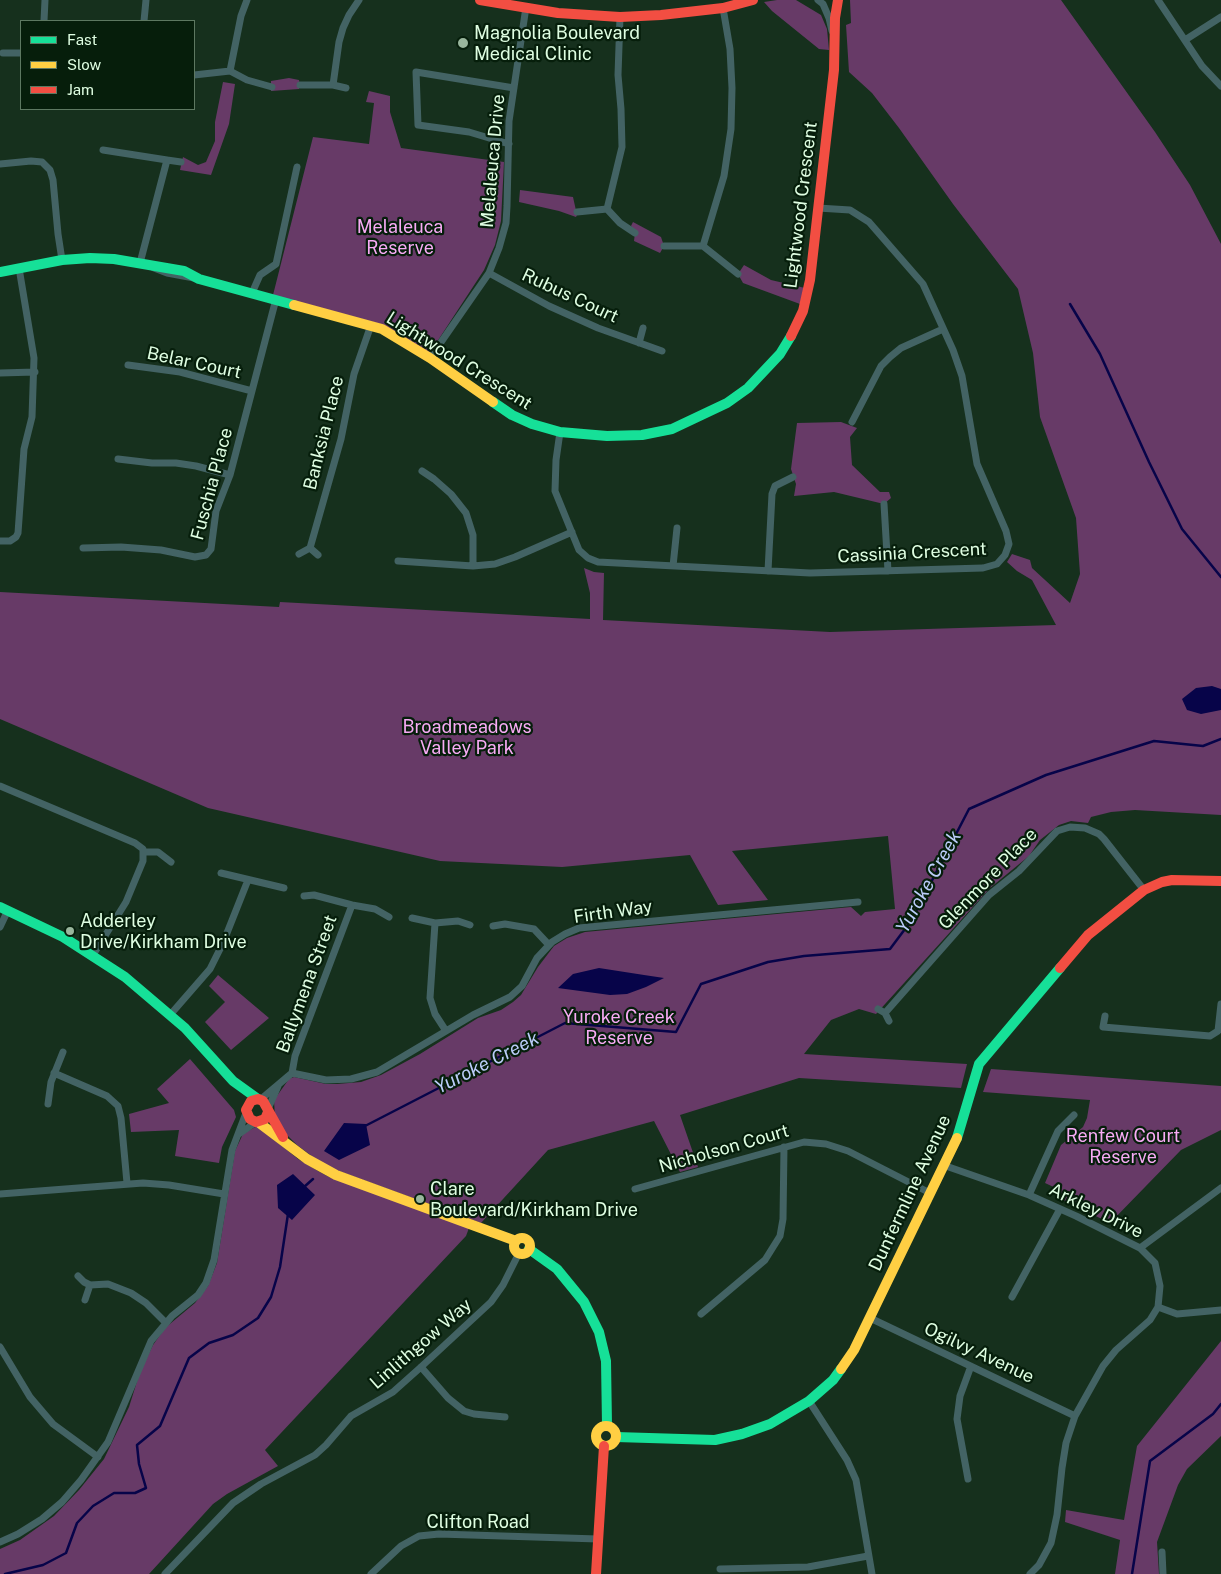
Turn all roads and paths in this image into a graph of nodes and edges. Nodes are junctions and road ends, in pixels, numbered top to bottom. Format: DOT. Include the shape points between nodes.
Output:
graph roads {
  1 [pos="45,0"];
  2 [pos="146,0"];
  3 [pos="247,0"];
  4 [pos="359,0"];
  5 [pos="480,0"];
  6 [pos="753,0"];
  7 [pos="818,0"];
  8 [pos="838,0"];
  9 [pos="1158,0"];
  10 [pos="526,7"];
  11 [pos="723,8"];
  12 [pos="1221,16"];
  13 [pos="620,17"];
  14 [pos="44,20"];
  15 [pos="144,20"];
  16 [pos="1186,40"];
  17 [pos="834,41"];
  18 [pos="2,53"];
  19 [pos="20,54"];
  20 [pos="230,71"];
  21 [pos="195,74"];
  22 [pos="300,84"];
  23 [pos="272,86"];
  24 [pos="333,86"];
  25 [pos="1221,86"];
  26 [pos="346,88"];
  27 [pos="514,88"];
  28 [pos="509,144"];
  29 [pos="103,150"];
  30 [pos="167,160"];
  31 [pos="181,162"];
  32 [pos="0,164"];
  33 [pos="297,167"];
  34 [pos="818,208"];
  35 [pos="608,209"];
  36 [pos="577,212"];
  37 [pos="635,233"];
  38 [pos="664,246"];
  39 [pos="703,246"];
  40 [pos="62,260"];
  41 [pos="142,263"];
  42 [pos="19,268"];
  43 [pos="0,272"];
  44 [pos="489,273"];
  45 [pos="738,274"];
  46 [pos="252,293"];
  47 [pos="276,299"];
  48 [pos="371,325"];
  49 [pos="643,328"];
  50 [pos="943,329"];
  51 [pos="639,343"];
  52 [pos="662,351"];
  53 [pos="430,358"];
  54 [pos="128,365"];
  55 [pos="34,372"];
  56 [pos="0,373"];
  57 [pos="252,391"];
  58 [pos="852,422"];
  59 [pos="560,432"];
  60 [pos="118,459"];
  61 [pos="422,471"];
  62 [pos="230,475"];
  63 [pos="793,477"];
  64 [pos="884,504"];
  65 [pos="677,528"];
  66 [pos="572,532"];
  67 [pos="0,541"];
  68 [pos="83,548"];
  69 [pos="310,548"];
  70 [pos="299,554"];
  71 [pos="318,555"];
  72 [pos="398,561"];
  73 [pos="473,566"];
  74 [pos="673,566"];
  75 [pos="768,571"];
  76 [pos="888,571"];
  77 [pos="0,786"];
  78 [pos="144,852"];
  79 [pos="171,862"];
  80 [pos="221,873"];
  81 [pos="248,880"];
  82 [pos="1221,881"];
  83 [pos="284,888"];
  84 [pos="1144,890"];
  85 [pos="304,896"];
  86 [pos="858,902"];
  87 [pos="352,905"];
  88 [pos="4,908"];
  89 [pos="389,918"];
  90 [pos="412,918"];
  91 [pos="435,923"];
  92 [pos="470,925"];
  93 [pos="493,926"];
  94 [pos="0,927"];
  95 [pos="549,945"];
  96 [pos="93,955"];
  97 [pos="1221,1004"];
  98 [pos="878,1009"];
  99 [pos="886,1013"];
  100 [pos="170,1014"];
  101 [pos="1105,1016"];
  102 [pos="889,1021"];
  103 [pos="446,1031"];
  104 [pos="64,1052"];
  105 [pos="54,1073"];
  106 [pos="292,1073"];
  107 [pos="233,1082"];
  108 [pos="278,1085"];
  109 [pos="259,1100"];
  110 [pos="48,1104"];
  111 [pos="246,1111"];
  112 [pos="268,1111"];
  113 [pos="1074,1115"];
  114 [pos="257,1122"];
  115 [pos="239,1134"];
  116 [pos="286,1142"];
  117 [pos="784,1147"];
  118 [pos="944,1165"];
  119 [pos="127,1183"];
  120 [pos="1221,1188"];
  121 [pos="635,1189"];
  122 [pos="930,1193"];
  123 [pos="0,1194"];
  124 [pos="224,1194"];
  125 [pos="1029,1195"];
  126 [pos="1060,1209"];
  127 [pos="516,1241"];
  128 [pos="1140,1248"];
  129 [pos="530,1249"];
  130 [pos="519,1253"];
  131 [pos="78,1276"];
  132 [pos="90,1284"];
  133 [pos="1012,1297"];
  134 [pos="85,1300"];
  135 [pos="1158,1308"];
  136 [pos="1221,1310"];
  137 [pos="701,1314"];
  138 [pos="870,1318"];
  139 [pos="166,1323"];
  140 [pos="0,1347"];
  141 [pos="971,1366"];
  142 [pos="421,1367"];
  143 [pos="810,1401"];
  144 [pos="1075,1416"];
  145 [pos="506,1417"];
  146 [pos="606,1425"];
  147 [pos="616,1437"];
  148 [pos="604,1446"];
  149 [pos="98,1457"];
  150 [pos="968,1479"];
  151 [pos="598,1539"];
  152 [pos="0,1542"];
  153 [pos="1162,1552"];
  154 [pos="868,1556"];
  155 [pos="720,1569"];
  156 [pos="165,1574"];
  157 [pos="371,1574"];
  158 [pos="596,1574"];
  159 [pos="872,1574"];
  160 [pos="1030,1574"];
  161 [pos="1163,1574"];
  1 -- 14 [label="street"];
  2 -- 15 [label="street"];
  3 -- 20 [label="street"];
  4 -- 24 [label="street" via="343,28"];
  5 -- 10 [label="street"];
  6 -- 11 [label="street"];
  7 -- 17 [label="street, Lightwood Crescent" via="829,18"];
  8 -- 17 [label="street, Lightwood Crescent"];
  9 -- 16 [label="street"];
  10 -- 13 [label="street" via="558,13"];
  10 -- 27 [label="street, Melaleuca Drive"];
  11 -- 13 [label="street"];
  11 -- 39 [label="street" via="730,49 731,129 724,176"];
  12 -- 16 [label="street"];
  13 -- 35 [label="street" via="618,75 622,148"];
  16 -- 25 [label="street" via="1202,66"];
  17 -- 34 [label="street, Lightwood Crescent" via="834,70"];
  18 -- 19 [label="street"];
  20 -- 21 [label="street"];
  20 -- 23 [label="street" via="247,80"];
  22 -- 24 [label="street"];
  24 -- 26 [label="street"];
  27 -- 28 [label="street, Melaleuca Drive"];
  27 -- 28 [label="street" via="416,72 418,125 469,132"];
  28 -- 44 [label="street, Melaleuca Drive" via="506,223"];
  29 -- 30 [label="street"];
  30 -- 31 [label="street"];
  30 -- 41 [label="street"];
  32 -- 40 [label="street" via="42,162 50,170"];
  33 -- 46 [label="street" via="276,264 260,275"];
  34 -- 50 [label="street, Cassinia Crescent" via="850,210 869,222 923,284"];
  34 -- 59 [label="street, Lightwood Crescent" via="810,280 803,310 780,354 748,388 727,403 672,429 626,436"];
  35 -- 36 [label="street"];
  35 -- 37 [label="street"];
  38 -- 39 [label="street"];
  39 -- 45 [label="street"];
  40 -- 41 [label="street, Lightwood Crescent" via="90,258"];
  40 -- 42 [label="street, Lightwood Crescent"];
  41 -- 46 [label="street, Lightwood Crescent"];
  42 -- 43 [label="street, Lightwood Crescent"];
  42 -- 55 [label="street"];
  44 -- 51 [label="street, Rubus Court" via="549,306"];
  44 -- 53 [label="street, Melaleuca Drive"];
  46 -- 47 [label="street, Lightwood Crescent"];
  47 -- 48 [label="street, Lightwood Crescent"];
  47 -- 57 [label="street, Fuschia Place"];
  48 -- 53 [label="street, Lightwood Crescent"];
  48 -- 69 [label="street, Banksia Place" via="354,374 341,439"];
  49 -- 51 [label="street"];
  50 -- 58 [label="street" via="901,348 890,357"];
  50 -- 76 [label="street, Cassinia Crescent" via="962,376 977,464 1009,544 997,564 983,568"];
  51 -- 52 [label="street, Rubus Court"];
  53 -- 59 [label="street, Lightwood Crescent" via="512,415"];
  54 -- 57 [label="street, Belar Court" via="180,372"];
  55 -- 56 [label="street"];
  55 -- 67 [label="street" via="18,532 16,538"];
  57 -- 62 [label="street, Fuschia Place"];
  59 -- 66 [label="street, Cassinia Crescent" via="555,491"];
  60 -- 62 [label="street" via="152,464 176,463"];
  61 -- 73 [label="street" via="451,494 466,513 473,535"];
  62 -- 68 [label="street, Fuschia Place" via="216,511 211,549 206,555 195,557 121,547"];
  63 -- 75 [label="street" via="775,486 772,494"];
  64 -- 76 [label="street"];
  65 -- 74 [label="street"];
  66 -- 73 [label="street" via="495,564"];
  66 -- 74 [label="street, Cassinia Crescent" via="579,550 598,562"];
  69 -- 70 [label="street"];
  69 -- 71 [label="street"];
  72 -- 73 [label="street"];
  74 -- 75 [label="street, Cassinia Crescent"];
  75 -- 76 [label="street, Cassinia Crescent"];
  77 -- 78 [label="street" via="135,844"];
  78 -- 79 [label="street" via="158,852"];
  78 -- 96 [label="street" via="126,902"];
  80 -- 81 [label="street"];
  81 -- 83 [label="street"];
  81 -- 100 [label="street" via="210,969"];
  82 -- 84 [label="street, Dunfermline Avenue" via="1172,880"];
  84 -- 99 [label="street, Glenmore Place" via="1099,834 1085,828 1070,827 1057,831 1020,871 989,895"];
  84 -- 118 [label="street, Dunfermline Avenue" via="1088,935 979,1064 959,1133"];
  85 -- 87 [label="street, Ballymena Street" via="314,895"];
  86 -- 95 [label="street, Firth Way" via="579,928"];
  87 -- 89 [label="street, Ballymena Street" via="376,909"];
  87 -- 106 [label="street, Ballymena Street" via="294,1056"];
  88 -- 94 [label="street"];
  88 -- 96 [label="street"];
  90 -- 91 [label="street"];
  91 -- 92 [label="street" via="458,921"];
  91 -- 103 [label="street" via="430,998"];
  93 -- 95 [label="street" via="505,924 534,929"];
  95 -- 103 [label="street, Firth Way" via="537,958 522,986 510,997"];
  96 -- 100 [label="street"];
  97 -- 101 [label="street" via="1218,1031 1210,1036 1102,1030"];
  98 -- 99 [label="street"];
  99 -- 102 [label="street"];
  100 -- 107 [label="street"];
  103 -- 106 [label="street, Firth Way" via="378,1072 351,1079 326,1080"];
  104 -- 105 [label="street"];
  105 -- 110 [label="street"];
  105 -- 119 [label="street" via="107,1096 118,1106 122,1118"];
  106 -- 108 [label="street"];
  107 -- 109 [label="street"];
  107 -- 111 [label="street"];
  108 -- 109 [label="street"];
  108 -- 112 [label="street"];
  109 -- 111 [label="street" via="251,1101"];
  109 -- 112 [label="street" via="266,1103"];
  111 -- 114 [label="street" via="250,1119"];
  111 -- 115 [label="street"];
  112 -- 114 [label="street" via="265,1119"];
  112 -- 116 [label="street"];
  113 -- 125 [label="street" via="1058,1131"];
  114 -- 115 [label="street"];
  114 -- 116 [label="street"];
  115 -- 124 [label="street" via="232,1150"];
  116 -- 127 [label="street" via="306,1159 336,1175"];
  117 -- 121 [label="street, Nicholson Court"];
  117 -- 122 [label="street, Nicholson Court" via="804,1142 826,1144 848,1151"];
  117 -- 137 [label="street" via="780,1236 765,1260"];
  118 -- 122 [label="street, Dunfermline Avenue"];
  118 -- 125 [label="street, Arkley Drive"];
  119 -- 123 [label="street"];
  119 -- 124 [label="street" via="169,1185"];
  120 -- 128 [label="street"];
  122 -- 138 [label="street, Dunfermline Avenue"];
  124 -- 139 [label="street" via="210,1276 198,1295"];
  125 -- 126 [label="street, Arkley Drive"];
  126 -- 128 [label="street, Arkley Drive"];
  126 -- 133 [label="street"];
  127 -- 129 [label="street" via="521,1238 528,1240"];
  127 -- 130 [label="street" via="515,1248"];
  128 -- 135 [label="street, Arkley Drive" via="1155,1263 1160,1286"];
  129 -- 130 [label="street"];
  129 -- 146 [label="street" via="557,1269 584,1302 600,1332 606,1361"];
  130 -- 142 [label="street, Linlithgow Way" via="491,1302"];
  131 -- 132 [label="street"];
  132 -- 134 [label="street"];
  132 -- 139 [label="street" via="115,1286 131,1292"];
  135 -- 136 [label="street" via="1177,1314"];
  135 -- 144 [label="street" via="1103,1366"];
  138 -- 141 [label="street, Ogilvy Avenue"];
  138 -- 143 [label="street, Dunfermline Avenue" via="854,1350 833,1380"];
  139 -- 149 [label="street" via="150,1341 108,1442"];
  140 -- 149 [label="street" via="30,1397 54,1424"];
  141 -- 144 [label="street, Ogilvy Avenue"];
  141 -- 150 [label="street" via="960,1396 957,1420"];
  142 -- 145 [label="street" via="464,1411"];
  142 -- 156 [label="street, Linlithgow Way" via="393,1392 351,1416 315,1455 232,1503"];
  143 -- 147 [label="street, Dunfermline Avenue" via="770,1424 714,1440"];
  143 -- 154 [label="street" via="848,1460 856,1480"];
  144 -- 160 [label="street" via="1066,1443 1051,1543"];
  146 -- 147 [label="street" via="613,1428"];
  146 -- 148 [label="street" via="597,1429 595,1435"];
  147 -- 148 [label="street"];
  148 -- 151 [label="street"];
  149 -- 152 [label="street" via="62,1502 42,1519"];
  151 -- 157 [label="street, Clifton Road" via="419,1536 401,1546"];
  151 -- 158 [label="street"];
  153 -- 161 [label="street"];
  154 -- 155 [label="street" via="808,1567"];
  154 -- 159 [label="street"];
}
